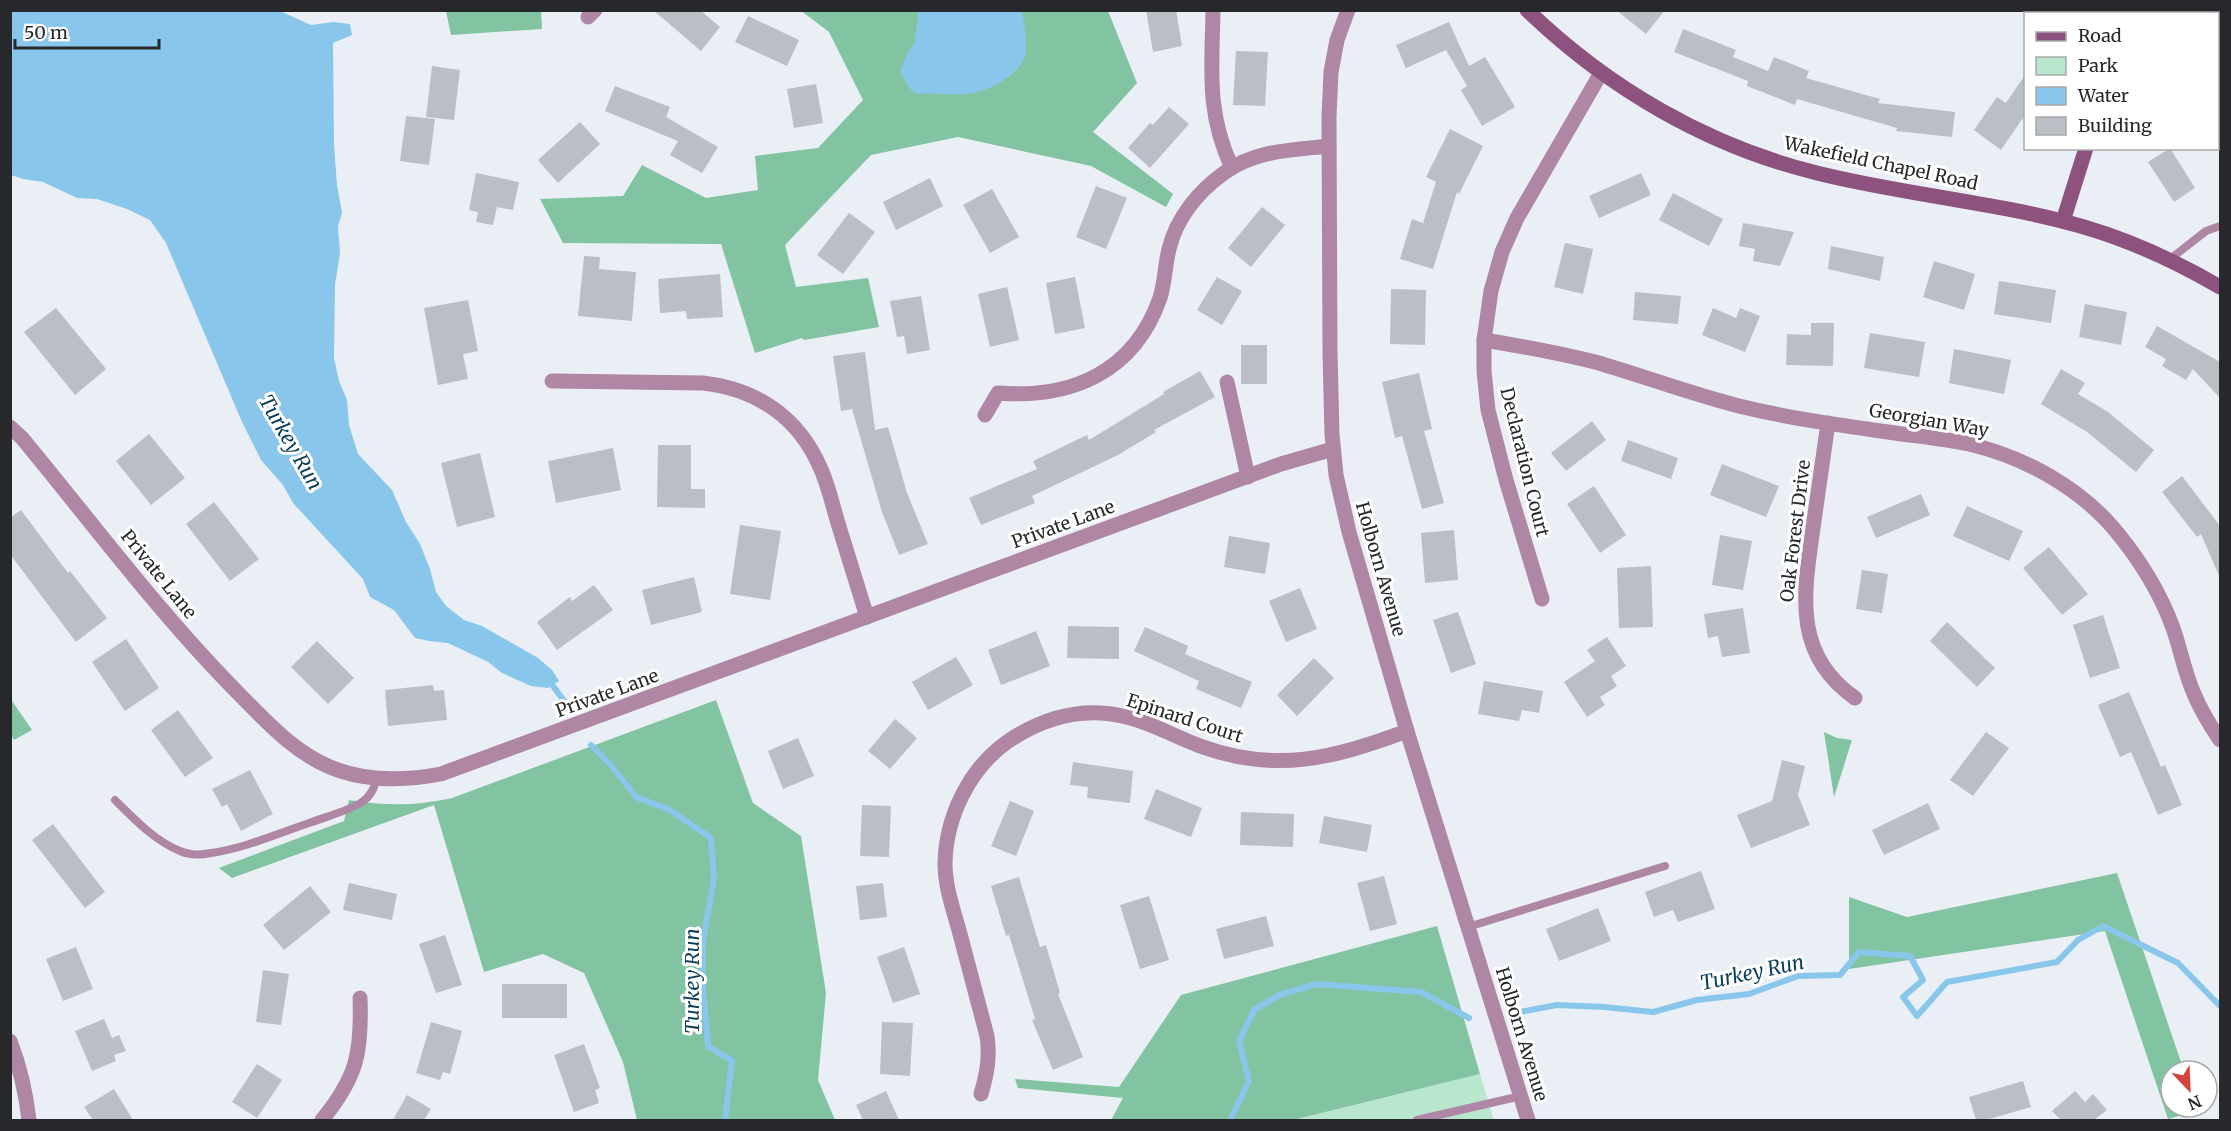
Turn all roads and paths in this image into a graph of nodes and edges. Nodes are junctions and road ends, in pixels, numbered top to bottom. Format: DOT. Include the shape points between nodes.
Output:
graph roads {
  1 [pos="1213,10"];
  2 [pos="1348,10"];
  3 [pos="1527,10"];
  4 [pos="2158,10"];
  5 [pos="2164,12"];
  6 [pos="1601,73"];
  7 [pos="1329,146"];
  8 [pos="2085,150"];
  9 [pos="1232,168"];
  10 [pos="2063,221"];
  11 [pos="2220,226"];
  12 [pos="2169,260"];
  13 [pos="2220,287"];
  14 [pos="1484,340"];
  15 [pos="552,381"];
  16 [pos="1227,382"];
  17 [pos="985,415"];
  18 [pos="1828,423"];
  19 [pos="10,427"];
  20 [pos="1333,449"];
  21 [pos="1248,477"];
  22 [pos="1542,599"];
  23 [pos="867,617"];
  24 [pos="1855,698"];
  25 [pos="1407,731"];
  26 [pos="2220,740"];
  27 [pos="377,779"];
  28 [pos="116,800"];
  29 [pos="1665,866"];
  30 [pos="1468,927"];
  31 [pos="360,998"];
  32 [pos="10,1041"];
  33 [pos="981,1095"];
  34 [pos="1521,1096"];
  35 [pos="29,1120"];
  36 [pos="322,1120"];
  37 [pos="1417,1120"];
  38 [pos="1528,1120"];
  1 -- 9 [label="street" via="1214,117"];
  2 -- 7 [label="street, Holborn Avenue" via="1331,72"];
  3 -- 6 [label="main road, Wakefield Chapel Road"];
  4 -- 5 [label="street"];
  6 -- 10 [label="main road, Wakefield Chapel Road" via="1670,116 1767,158 1817,173"];
  6 -- 14 [label="street, Declaration Court" via="1517,218 1502,252"];
  7 -- 9 [label="street" via="1275,152"];
  7 -- 20 [label="street, Holborn Avenue"];
  8 -- 10 [label="main road"];
  9 -- 17 [label="street" via="1189,206 1170,248 1152,319 1122,359 1087,381 1054,392 998,393"];
  10 -- 12 [label="main road, Wakefield Chapel Road" via="2138,245"];
  11 -- 12 [label="lane" via="2206,231"];
  12 -- 13 [label="main road, Wakefield Chapel Road"];
  14 -- 18 [label="street, Georgian Way" via="1540,349 1740,406"];
  14 -- 22 [label="street, Declaration Court" via="1488,410"];
  15 -- 23 [label="street" via="703,383 727,386 773,408 792,424 821,469"];
  16 -- 21 [label="street"];
  18 -- 24 [label="street, Oak Forest Drive" via="1805,611 1817,657 1830,677"];
  18 -- 26 [label="street, Georgian Way" via="1993,450 2035,468 2089,504 2134,554 2160,595 2193,691"];
  19 -- 27 [label="street, Private Lane" via="188,640 286,741 331,768"];
  20 -- 21 [label="street, Private Lane"];
  20 -- 25 [label="street, Holborn Avenue" via="1349,532"];
  21 -- 23 [label="street, Private Lane"];
  23 -- 27 [label="street, Private Lane" via="441,774"];
  25 -- 30 [label="street, Holborn Avenue"];
  25 -- 33 [label="street, Epinard Court" via="1340,754 1272,761 1212,750 1143,721 1100,713 1048,720 1001,747 966,788 952,820 945,864 948,890 990,1052"];
  27 -- 28 [label="lane" via="364,801 347,809 243,846 210,853 194,854 166,844"];
  29 -- 30 [label="lane"];
  30 -- 34 [label="street, Holborn Avenue"];
  31 -- 36 [label="street" via="358,1056 339,1100"];
  32 -- 35 [label="street"];
  34 -- 37 [label="lane"];
  34 -- 38 [label="street, Holborn Avenue"];
}
